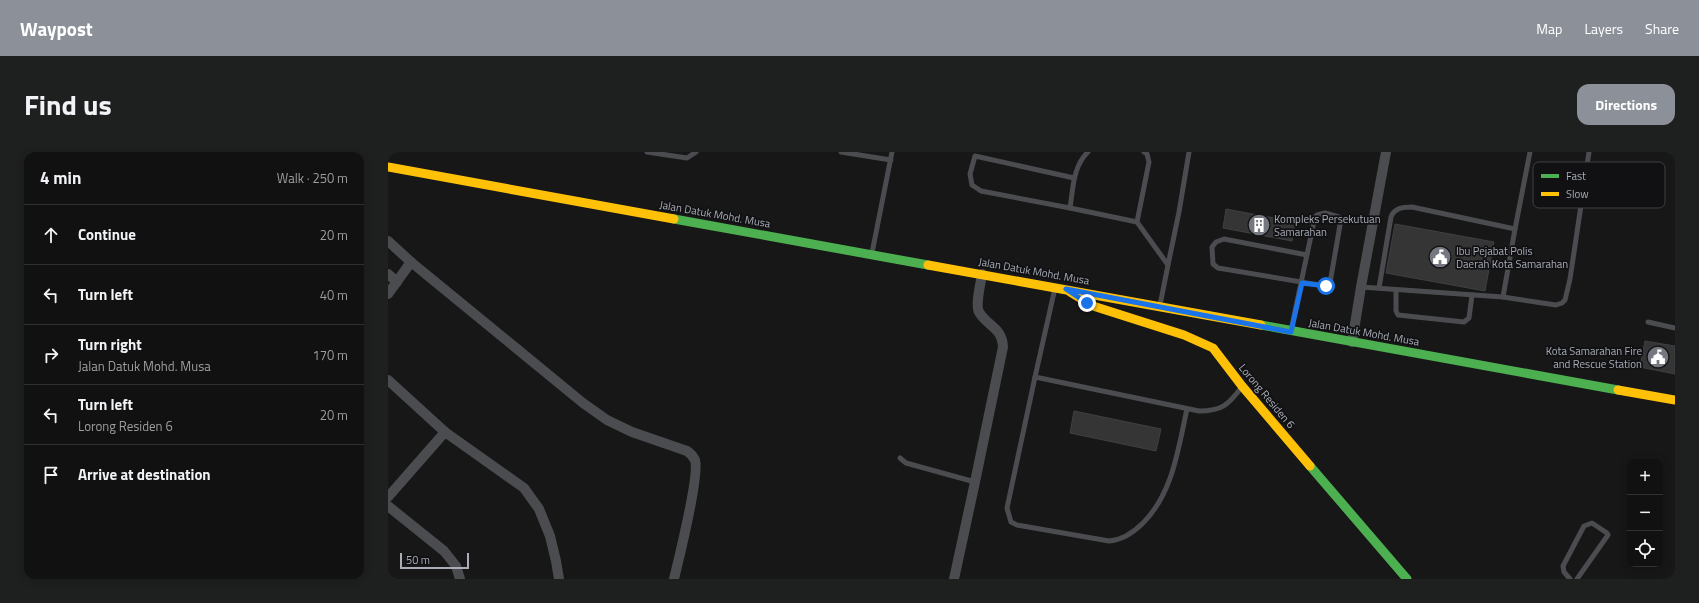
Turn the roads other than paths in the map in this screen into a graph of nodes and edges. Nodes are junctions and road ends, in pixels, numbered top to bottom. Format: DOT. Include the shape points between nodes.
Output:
graph roads {
  1 [pos="647,152"];
  2 [pos="696,152"];
  3 [pos="841,152"];
  4 [pos="892,152"];
  5 [pos="1088,152"];
  6 [pos="1144,152"];
  7 [pos="1189,152"];
  8 [pos="1386,152"];
  9 [pos="1530,152"];
  10 [pos="1589,152"];
  11 [pos="976,154"];
  12 [pos="891,160"];
  13 [pos="1587,162"];
  14 [pos="388,167"];
  15 [pos="1074,178"];
  16 [pos="1070,208"];
  17 [pos="1581,208"];
  18 [pos="1137,222"];
  19 [pos="1515,229"];
  20 [pos="388,241"];
  21 [pos="872,254"];
  22 [pos="1307,254"];
  23 [pos="411,262"];
  24 [pos="1168,265"];
  25 [pos="388,274"];
  26 [pos="982,274"];
  27 [pos="397,282"];
  28 [pos="1302,283"];
  29 [pos="1361,286"];
  30 [pos="1055,287"];
  31 [pos="1379,288"];
  32 [pos="1066,289"];
  33 [pos="1396,290"];
  34 [pos="388,294"];
  35 [pos="1472,295"];
  36 [pos="1504,297"];
  37 [pos="1160,306"];
  38 [pos="1648,322"];
  39 [pos="1675,328"];
  40 [pos="1291,332"];
  41 [pos="1352,342"];
  42 [pos="1035,377"];
  43 [pos="388,380"];
  44 [pos="1242,386"];
  45 [pos="1675,400"];
  46 [pos="1187,409"];
  47 [pos="446,432"];
  48 [pos="900,458"];
  49 [pos="976,482"];
  50 [pos="388,497"];
  51 [pos="388,506"];
  52 [pos="460,579"];
  53 [pos="559,579"];
  54 [pos="674,579"];
  55 [pos="954,579"];
  56 [pos="1407,579"];
  57 [pos="1570,579"];
  58 [pos="1577,579"];
  1 -- 2 [label="lane" via="687,158"];
  3 -- 12 [label="lane"];
  4 -- 12 [label="lane"];
  5 -- 15 [label="lane" via="1080,162"];
  6 -- 18 [label="lane" via="1149,162"];
  7 -- 24 [label="lane"];
  8 -- 29 [label="street"];
  9 -- 19 [label="lane"];
  10 -- 13 [label="lane"];
  11 -- 15 [label="lane"];
  11 -- 16 [label="lane" via="970,176 976,189"];
  12 -- 21 [label="lane"];
  14 -- 21 [label="main road, Jalan Datuk Mohd. Musa"];
  15 -- 16 [label="lane"];
  16 -- 18 [label="lane"];
  17 -- 36 [label="lane" via="1565,300 1556,305"];
  18 -- 24 [label="lane"];
  19 -- 31 [label="lane" via="1412,207 1395,210 1391,217"];
  19 -- 36 [label="lane"];
  20 -- 23 [label="street"];
  21 -- 26 [label="main road, Jalan Datuk Mohd. Musa"];
  22 -- 28 [label="lane"];
  22 -- 28 [label="lane" via="1316,215 1325,213 1339,218 1330,283 1326,286"];
  22 -- 28 [label="lane" via="1224,239 1212,247 1216,268"];
  23 -- 27 [label="street"];
  23 -- 54 [label="street" via="607,420 692,455 695,461 695,478"];
  24 -- 37 [label="lane"];
  25 -- 27 [label="street"];
  26 -- 30 [label="main road, Jalan Datuk Mohd. Musa"];
  26 -- 49 [label="street" via="979,312 1000,334 1003,347"];
  27 -- 34 [label="street"];
  28 -- 40 [label="lane"];
  29 -- 31 [label="lane"];
  29 -- 41 [label="street"];
  30 -- 32 [label="main road, Jalan Datuk Mohd. Musa"];
  30 -- 42 [label="lane"];
  31 -- 33 [label="lane"];
  32 -- 37 [label="main road, Jalan Datuk Mohd. Musa"];
  32 -- 44 [label="main road, Lorong Residen 6" via="1093,306 1206,343 1213,348"];
  33 -- 35 [label="lane"];
  33 -- 35 [label="lane" via="1398,315 1464,322 1468,318"];
  35 -- 36 [label="lane"];
  37 -- 40 [label="main road, Jalan Datuk Mohd. Musa"];
  38 -- 39 [label="lane"];
  40 -- 41 [label="main road, Jalan Datuk Mohd. Musa"];
  41 -- 45 [label="main road, Jalan Datuk Mohd. Musa"];
  42 -- 46 [label="lane"];
  42 -- 46 [label="lane" via="1007,508 1011,522 1017,525 1108,541 1132,534 1154,512 1169,484"];
  43 -- 47 [label="street"];
  44 -- 46 [label="lane" via="1232,400 1219,409"];
  44 -- 56 [label="main road, Lorong Residen 6"];
  47 -- 50 [label="street"];
  47 -- 53 [label="street" via="524,488 532,498 539,508 553,546"];
  48 -- 49 [label="lane" via="906,463"];
  49 -- 55 [label="street"];
  51 -- 52 [label="street" via="444,551 456,566"];
  57 -- 58 [label="lane" via="1564,572 1564,564 1584,526 1592,523 1608,535"];
}
